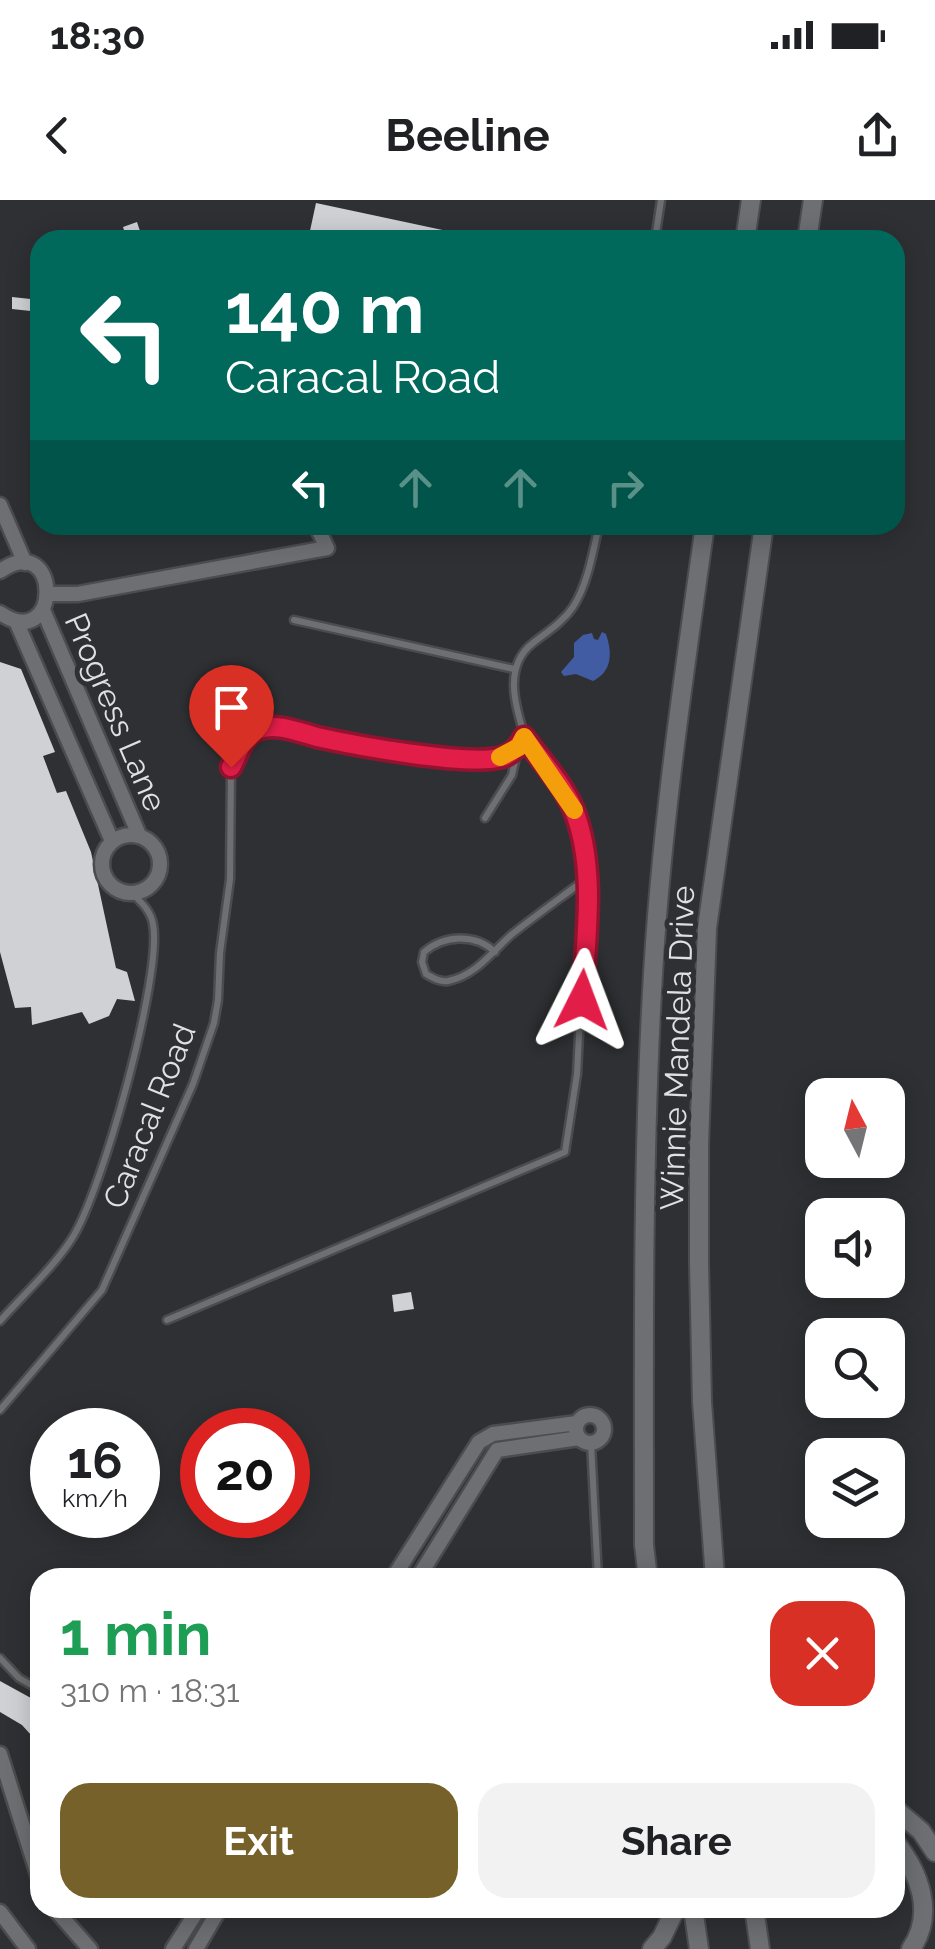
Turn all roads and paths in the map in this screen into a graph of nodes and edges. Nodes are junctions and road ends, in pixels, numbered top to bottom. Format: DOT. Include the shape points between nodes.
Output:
graph roads {
  1 [pos="661,200"];
  2 [pos="751,200"];
  3 [pos="813,200"];
  4 [pos="656,230"];
  5 [pos="747,230"];
  6 [pos="808,230"];
  7 [pos="0,506"];
  8 [pos="321,535"];
  9 [pos="598,535"];
  10 [pos="704,535"];
  11 [pos="763,535"];
  12 [pos="25,563"];
  13 [pos="0,571"];
  14 [pos="49,594"];
  15 [pos="43,610"];
  16 [pos="0,613"];
  17 [pos="294,620"];
  18 [pos="16,621"];
  19 [pos="514,669"];
  20 [pos="524,737"];
  21 [pos="519,747"];
  22 [pos="484,818"];
  23 [pos="139,835"];
  24 [pos="112,841"];
  25 [pos="587,878"];
  26 [pos="132,893"];
  27 [pos="495,952"];
  28 [pos="167,1320"];
  29 [pos="0,1321"];
  30 [pos="0,1410"];
  31 [pos="582,1435"];
  32 [pos="399,1568"];
  33 [pos="424,1568"];
  34 [pos="597,1568"];
  35 [pos="647,1568"];
  36 [pos="714,1568"];
  37 [pos="0,1658"];
  38 [pos="30,1684"];
  39 [pos="0,1754"];
  40 [pos="905,1818"];
  41 [pos="30,1850"];
  42 [pos="935,1852"];
  43 [pos="905,1856"];
  44 [pos="0,1912"];
  45 [pos="63,1918"];
  46 [pos="193,1918"];
  47 [pos="214,1918"];
  48 [pos="671,1918"];
  49 [pos="694,1918"];
  50 [pos="755,1918"];
  51 [pos="28,1949"];
  52 [pos="90,1949"];
  53 [pos="173,1949"];
  54 [pos="196,1949"];
  55 [pos="652,1949"];
  56 [pos="699,1949"];
  57 [pos="760,1949"];
  58 [pos="911,1949"];
  1 -- 4 [label="lane"];
  2 -- 5 [label="main road"];
  3 -- 6 [label="main road"];
  7 -- 12 [label="street"];
  8 -- 14 [label="street" via="328,548"];
  9 -- 19 [label="lane" via="574,606 528,646"];
  10 -- 35 [label="main road, Winnie Mandela Drive" via="652,990 644,1249"];
  11 -- 36 [label="main road, Winnie Mandela Drive" via="706,928 699,1263"];
  12 -- 13 [label="street"];
  12 -- 14 [label="street" via="45,577"];
  14 -- 15 [label="street"];
  15 -- 18 [label="street"];
  15 -- 23 [label="street, Progress Lane"];
  16 -- 18 [label="street"];
  17 -- 19 [label="lane"];
  18 -- 24 [label="street, Progress Lane"];
  19 -- 20 [label="lane"];
  20 -- 21 [label="lane"];
  20 -- 25 [label="lane" via="572,805"];
  21 -- 22 [label="lane" via="512,774"];
  21 -- 30 [label="lane, Caracal Road" via="503,757 470,759 287,728 248,734 231,767 230,879 218,1000 193,1084 102,1290"];
  23 -- 24 [label="street"];
  23 -- 26 [label="street" via="159,851 161,864 150,887"];
  24 -- 26 [label="street" via="101,864 104,877"];
  25 -- 27 [label="lane"];
  25 -- 28 [label="lane" via="577,1074 565,1152"];
  26 -- 29 [label="lane, Caracal Road" via="152,918 155,934 148,989 90,1206 70,1241"];
  27 -- 27 [label="lane" via="450,980 426,974 422,962 424,952 445,940 475,939"];
  31 -- 32 [label="street" via="494,1434 478,1442"];
  31 -- 33 [label="street" via="498,1450"];
  31 -- 34 [label="lane"];
  37 -- 38 [label="lane"];
  39 -- 41 [label="street"];
  40 -- 42 [label="main road"];
  43 -- 58 [label="main road" via="924,1892 925,1925"];
  44 -- 51 [label="street"];
  45 -- 52 [label="street"];
  46 -- 53 [label="street"];
  47 -- 54 [label="street"];
  48 -- 55 [label="main road"];
  49 -- 56 [label="main road"];
  50 -- 57 [label="main road"];
}
